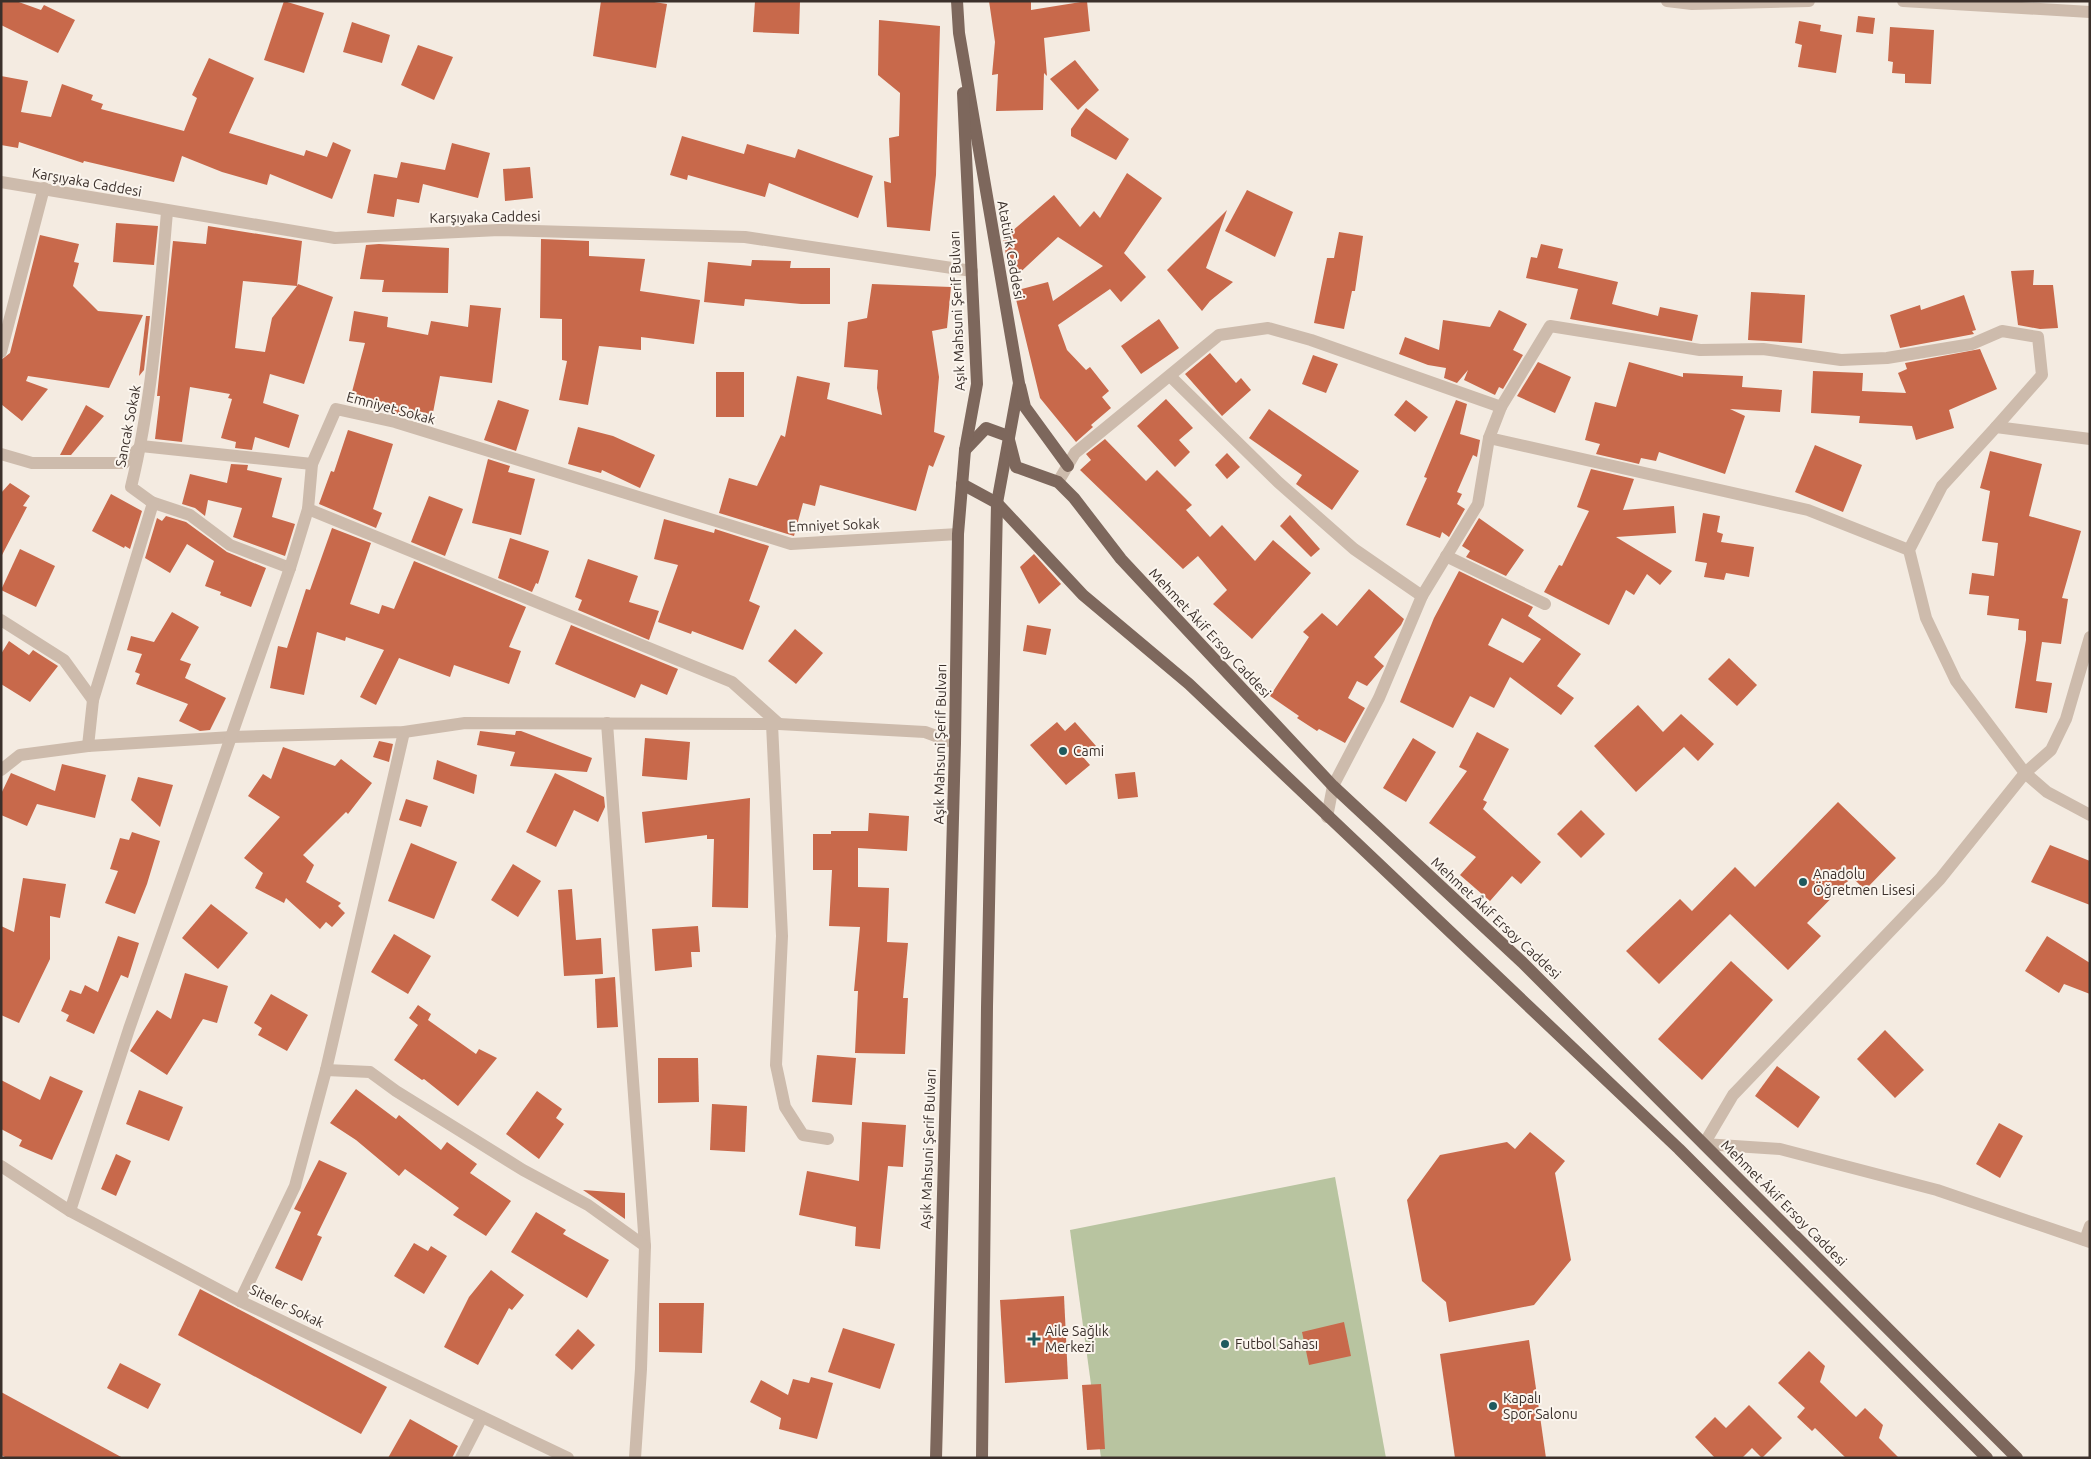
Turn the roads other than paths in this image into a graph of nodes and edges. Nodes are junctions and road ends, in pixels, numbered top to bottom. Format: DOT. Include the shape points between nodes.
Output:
graph roads {
  1 [pos="957,1"];
  2 [pos="1667,1"];
  3 [pos="1809,1"];
  4 [pos="1903,1"];
  5 [pos="2090,12"];
  6 [pos="959,33"];
  7 [pos="1,182"];
  8 [pos="44,188"];
  9 [pos="166,212"];
  10 [pos="972,271"];
  11 [pos="1,352"];
  12 [pos="1171,377"];
  13 [pos="1019,383"];
  14 [pos="1501,407"];
  15 [pos="1996,427"];
  16 [pos="1008,436"];
  17 [pos="1489,438"];
  18 [pos="2090,439"];
  19 [pos="141,446"];
  20 [pos="966,450"];
  21 [pos="1,454"];
  22 [pos="312,464"];
  23 [pos="1068,466"];
  24 [pos="1058,482"];
  25 [pos="962,484"];
  26 [pos="151,502"];
  27 [pos="997,503"];
  28 [pos="308,509"];
  29 [pos="958,534"];
  30 [pos="1909,550"];
  31 [pos="1446,556"];
  32 [pos="290,568"];
  33 [pos="1422,596"];
  34 [pos="1545,604"];
  35 [pos="1,620"];
  36 [pos="2090,637"];
  37 [pos="93,700"];
  38 [pos="606,723"];
  39 [pos="775,724"];
  40 [pos="404,732"];
  41 [pos="232,737"];
  42 [pos="955,744"];
  43 [pos="88,746"];
  44 [pos="1,770"];
  45 [pos="2025,773"];
  46 [pos="1333,786"];
  47 [pos="2090,815"];
  48 [pos="1327,817"];
  49 [pos="326,1070"];
  50 [pos="828,1139"];
  51 [pos="1704,1144"];
  52 [pos="1,1166"];
  53 [pos="70,1211"];
  54 [pos="2090,1226"];
  55 [pos="2087,1241"];
  56 [pos="645,1246"];
  57 [pos="240,1301"];
  58 [pos="482,1416"];
  59 [pos="461,1458"];
  60 [pos="568,1458"];
  61 [pos="635,1458"];
  62 [pos="936,1458"];
  63 [pos="982,1458"];
  64 [pos="1987,1458"];
  65 [pos="2017,1458"];
  1 -- 6 [label="main road, Atatürk Caddesi"];
  2 -- 3 [label="street" via="1692,4"];
  4 -- 5 [label="street"];
  6 -- 10 [label="main road, Aşık Mahsuni Şerif Bulvarı"];
  6 -- 13 [label="main road, Atatürk Caddesi"];
  7 -- 8 [label="street, Karşıyaka Caddesi"];
  8 -- 9 [label="street, Karşıyaka Caddesi"];
  8 -- 11 [label="street"];
  9 -- 10 [label="street, Karşıyaka Caddesi" via="335,238 499,230 745,237"];
  9 -- 19 [label="street, Sancak Sokak" via="153,368"];
  10 -- 20 [label="main road, Aşık Mahsuni Şerif Bulvarı" via="977,384"];
  12 -- 14 [label="street" via="1219,336 1268,328"];
  12 -- 23 [label="street" via="1075,453"];
  12 -- 33 [label="street" via="1278,482 1354,549"];
  13 -- 16 [label="main road, Atatürk Caddesi"];
  13 -- 23 [label="main road" via="1025,407"];
  14 -- 15 [label="street" via="1550,326 1700,350 1763,349 1841,360 1887,358 1972,344 2002,331 2038,337 2042,375"];
  14 -- 17 [label="street"];
  15 -- 18 [label="street"];
  15 -- 30 [label="street" via="1942,486"];
  16 -- 20 [label="main road" via="986,428"];
  16 -- 24 [label="main road, Mehmet Âkif Ersoy Caddesi" via="1016,468"];
  16 -- 27 [label="main road, Atatürk Caddesi"];
  17 -- 30 [label="street" via="1808,510"];
  17 -- 31 [label="street" via="1478,504"];
  19 -- 21 [label="street" via="124,463 32,463"];
  19 -- 22 [label="street"];
  19 -- 26 [label="street, Sancak Sokak" via="131,487"];
  20 -- 25 [label="main road, Aşık Mahsuni Şerif Bulvarı"];
  22 -- 28 [label="street, Emniyet Sokak"];
  22 -- 29 [label="street, Emniyet Sokak" via="336,409 395,422 791,544"];
  23 -- 24 [label="street"];
  24 -- 46 [label="main road, Mehmet Âkif Ersoy Caddesi" via="1121,560"];
  25 -- 27 [label="main road"];
  25 -- 29 [label="main road, Aşık Mahsuni Şerif Bulvarı"];
  26 -- 32 [label="street" via="190,516 230,546"];
  26 -- 37 [label="street"];
  27 -- 48 [label="main road" via="1082,595 1189,684"];
  27 -- 63 [label="main road"];
  28 -- 32 [label="street, Emniyet Sokak"];
  28 -- 39 [label="street" via="732,682"];
  29 -- 42 [label="main road, Aşık Mahsuni Şerif Bulvarı"];
  30 -- 45 [label="street" via="1926,618 1956,681"];
  31 -- 33 [label="street"];
  31 -- 34 [label="street"];
  32 -- 41 [label="street, Emniyet Sokak"];
  33 -- 46 [label="street" via="1379,698"];
  35 -- 37 [label="street" via="64,660"];
  36 -- 45 [label="street" via="2066,719 2051,750"];
  37 -- 43 [label="street"];
  38 -- 39 [label="street"];
  38 -- 40 [label="street" via="465,723"];
  38 -- 56 [label="street"];
  39 -- 42 [label="street" via="925,732"];
  39 -- 50 [label="street" via="782,936 776,1065 785,1107 803,1135"];
  40 -- 41 [label="street"];
  40 -- 49 [label="street"];
  41 -- 43 [label="street"];
  41 -- 53 [label="street, Emniyet Sokak" via="129,1029"];
  42 -- 62 [label="main road, Aşık Mahsuni Şerif Bulvarı"];
  43 -- 44 [label="street" via="20,755"];
  45 -- 47 [label="street" via="2047,792"];
  45 -- 51 [label="street" via="1940,879 1733,1094"];
  46 -- 48 [label="street"];
  46 -- 51 [label="main road, Mehmet Âkif Ersoy Caddesi" via="1522,962"];
  48 -- 64 [label="main road" via="1679,1149"];
  49 -- 56 [label="street" via="370,1072 523,1170 588,1205"];
  49 -- 57 [label="street" via="295,1186"];
  51 -- 55 [label="street" via="1780,1149 1937,1190"];
  51 -- 65 [label="main road, Mehmet Âkif Ersoy Caddesi"];
  52 -- 53 [label="street, Siteler Sokak"];
  53 -- 57 [label="street, Siteler Sokak"];
  54 -- 55 [label="street"];
  56 -- 61 [label="street"];
  57 -- 58 [label="street, Siteler Sokak"];
  58 -- 59 [label="street"];
  58 -- 60 [label="street, Siteler Sokak"];
}
